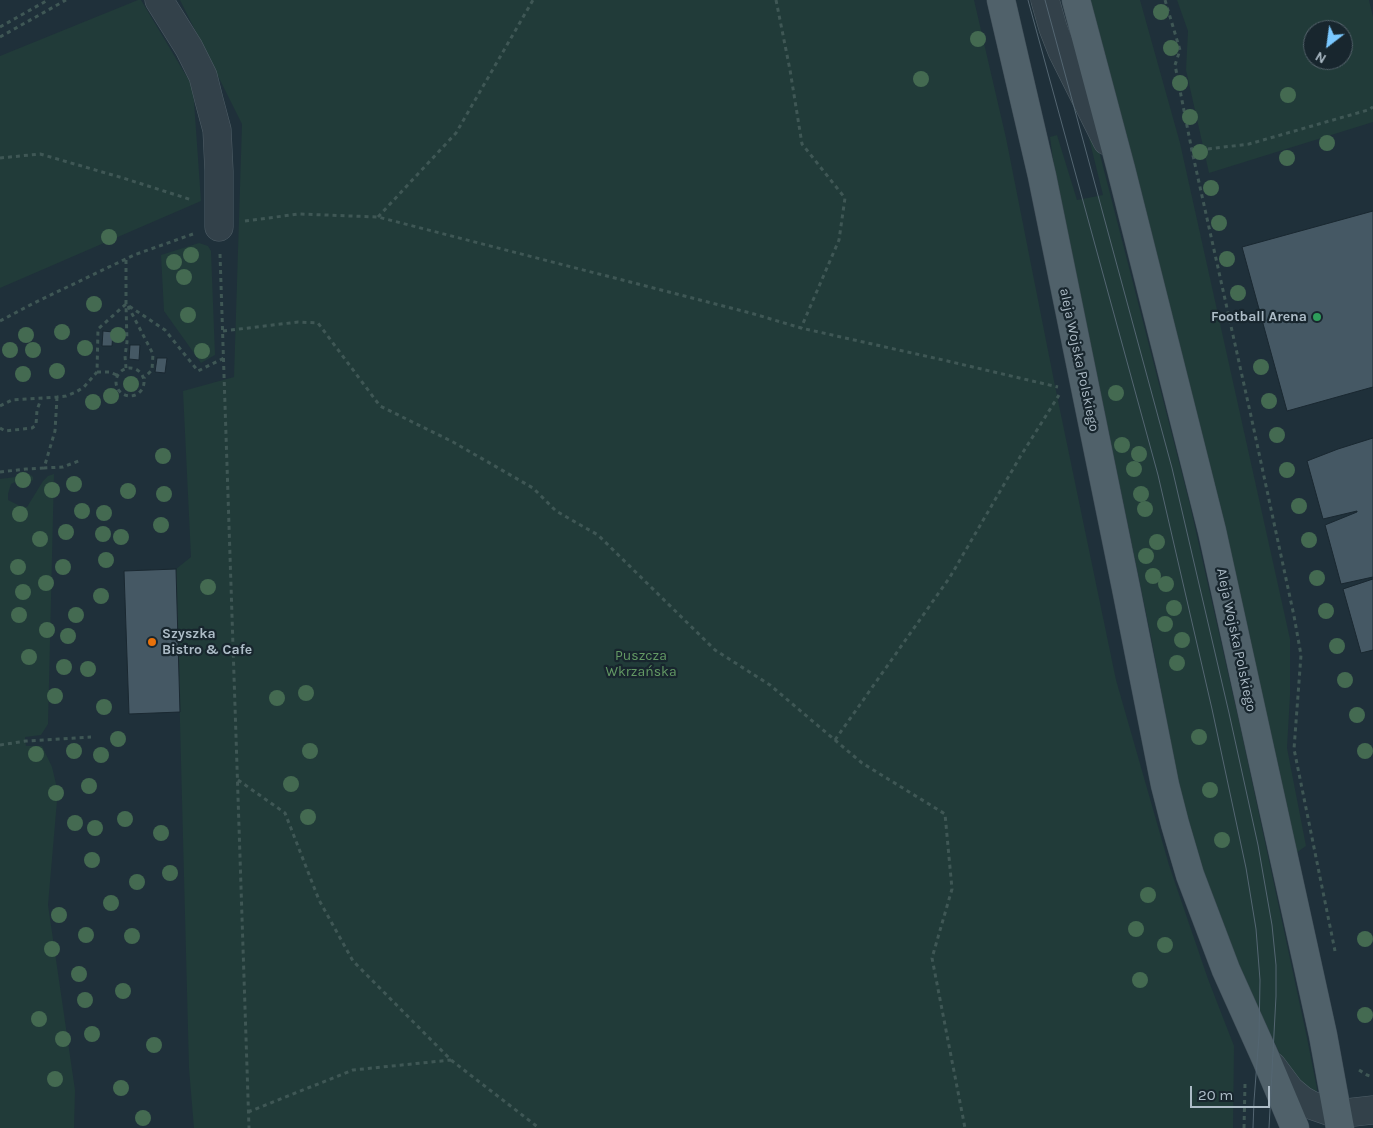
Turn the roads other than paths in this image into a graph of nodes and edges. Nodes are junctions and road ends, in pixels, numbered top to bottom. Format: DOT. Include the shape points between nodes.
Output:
graph roads {
  1 [pos="160,0"];
  2 [pos="1001,0"];
  3 [pos="1045,0"];
  4 [pos="1076,0"];
  5 [pos="1121,169"];
  6 [pos="219,227"];
  7 [pos="1266,1059"];
  8 [pos="1373,1110"];
  9 [pos="1335,1123"];
  10 [pos="1295,1128"];
  1 -- 6 [label="street" via="203,76 210,100 217,130"];
  2 -- 7 [label="main road, aleja Wojska Polskiego" via="1042,176 1177,833 1226,970"];
  3 -- 5 [label="street" via="1062,51"];
  4 -- 5 [label="main road"];
  5 -- 9 [label="main road, Aleja Wojska Polskiego" via="1212,531 1323,1035"];
  7 -- 9 [label="street" via="1290,1090 1322,1110"];
  7 -- 10 [label="main road"];
  8 -- 9 [label="street"];
}
